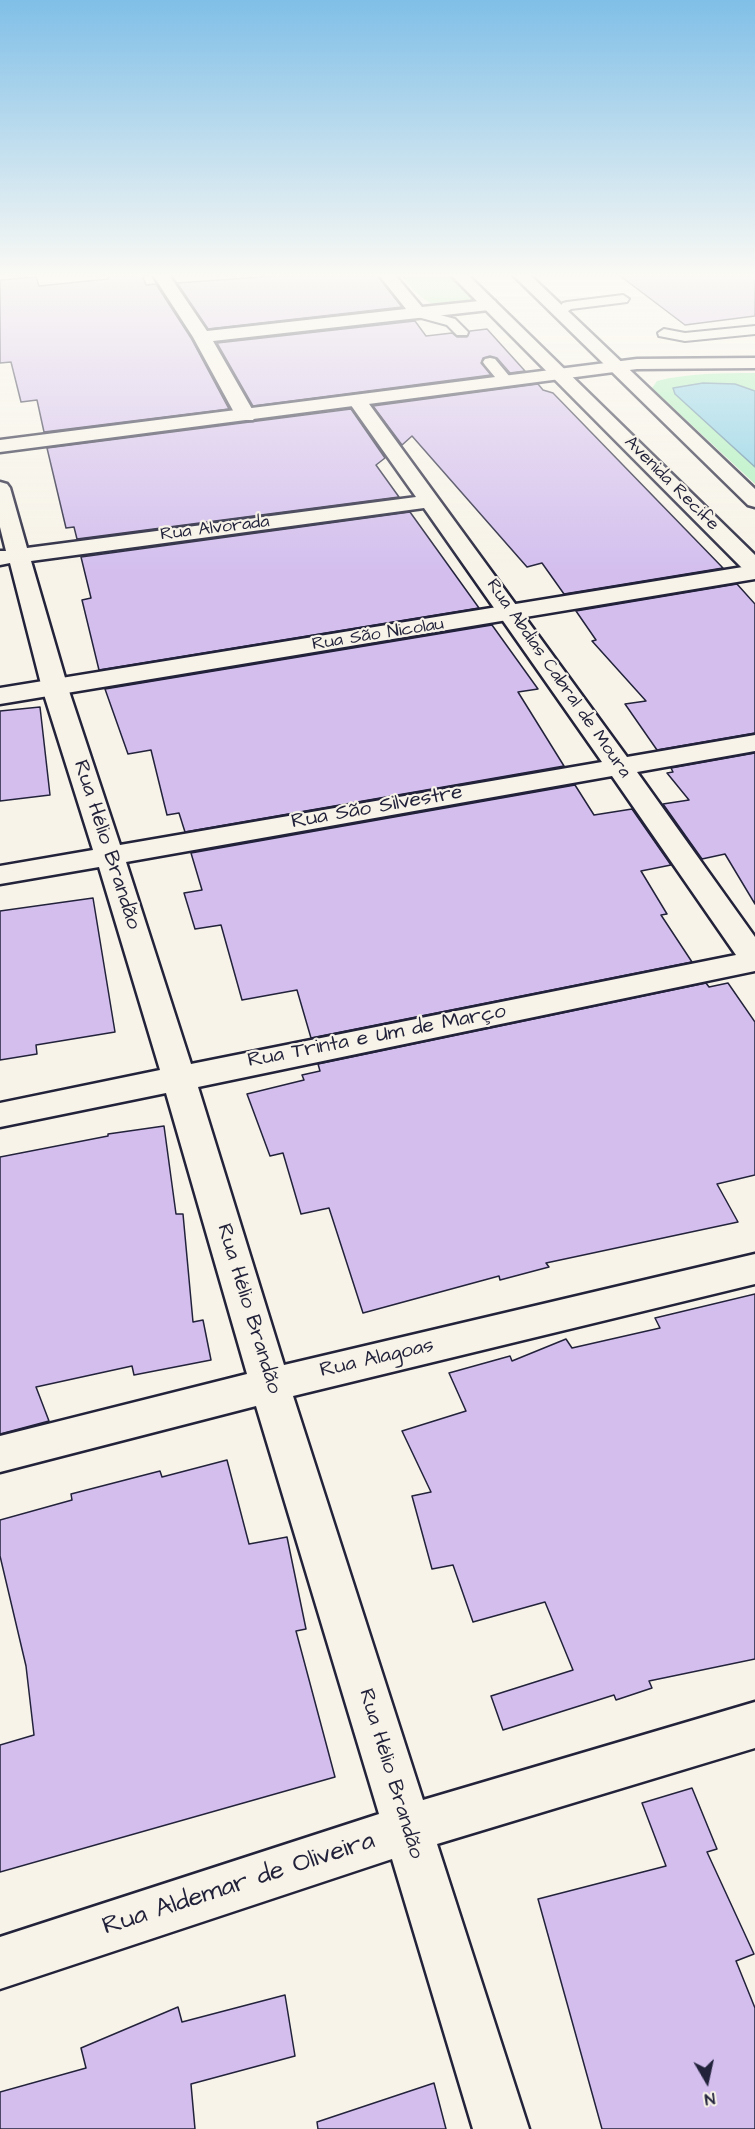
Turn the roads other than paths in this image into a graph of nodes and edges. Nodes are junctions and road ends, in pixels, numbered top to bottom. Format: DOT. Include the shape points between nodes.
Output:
graph roads {
  1 [pos="223,374"];
  2 [pos="500,374"];
  3 [pos="549,374"];
  4 [pos="560,374"];
  5 [pos="626,374"];
  6 [pos="505,380"];
  7 [pos="357,401"];
  8 [pos="246,416"];
  9 [pos="0,446"];
  10 [pos="0,488"];
  11 [pos="431,501"];
  12 [pos="755,501"];
  13 [pos="9,557"];
  14 [pos="755,570"];
  15 [pos="513,614"];
  16 [pos="55,688"];
  17 [pos="0,696"];
  18 [pos="755,743"];
  19 [pos="620,766"];
  20 [pos="110,855"];
  21 [pos="0,874"];
  22 [pos="755,960"];
  23 [pos="178,1078"];
  24 [pos="0,1115"];
  25 [pos="755,1269"];
  26 [pos="270,1384"];
  27 [pos="0,1454"];
  28 [pos="755,1725"];
  29 [pos="407,1829"];
  30 [pos="0,1963"];
  31 [pos="501,2129"];
  1 -- 8 [label="street"];
  2 -- 6 [label="lane"];
  3 -- 6 [label="street"];
  4 -- 14 [label="street, Avenida Recife"];
  5 -- 12 [label="street"];
  6 -- 7 [label="street"];
  7 -- 8 [label="street"];
  7 -- 11 [label="street, Rua Abdias Cabral de Moura"];
  8 -- 9 [label="street"];
  10 -- 13 [label="street, Rua Hélio Brandão"];
  11 -- 13 [label="street, Rua Alvorada"];
  11 -- 15 [label="street, Rua Abdias Cabral de Moura"];
  13 -- 16 [label="street, Rua Hélio Brandão"];
  14 -- 15 [label="street, Rua São Nicolau"];
  15 -- 16 [label="street, Rua São Nicolau"];
  15 -- 19 [label="street, Rua Abdias Cabral de Moura"];
  16 -- 17 [label="street, Rua São Nicolau"];
  16 -- 20 [label="street, Rua Hélio Brandão"];
  18 -- 19 [label="street, Rua São Silvestre"];
  19 -- 20 [label="street, Rua São Silvestre"];
  19 -- 22 [label="street, Rua Abdias Cabral de Moura"];
  20 -- 21 [label="street, Rua São Silvestre"];
  20 -- 23 [label="street, Rua Hélio Brandão"];
  22 -- 23 [label="street, Rua Trinta e Um de Março"];
  23 -- 24 [label="street, Rua Trinta e Um de Março"];
  23 -- 26 [label="street, Rua Hélio Brandão"];
  25 -- 26 [label="street, Rua Alagoas"];
  26 -- 27 [label="street, Rua Alagoas"];
  26 -- 29 [label="street, Rua Hélio Brandão"];
  28 -- 29 [label="street, Rua Aldemar de Oliveira"];
  29 -- 30 [label="street, Rua Aldemar de Oliveira"];
  29 -- 31 [label="street, Rua Hélio Brandão"];
}
